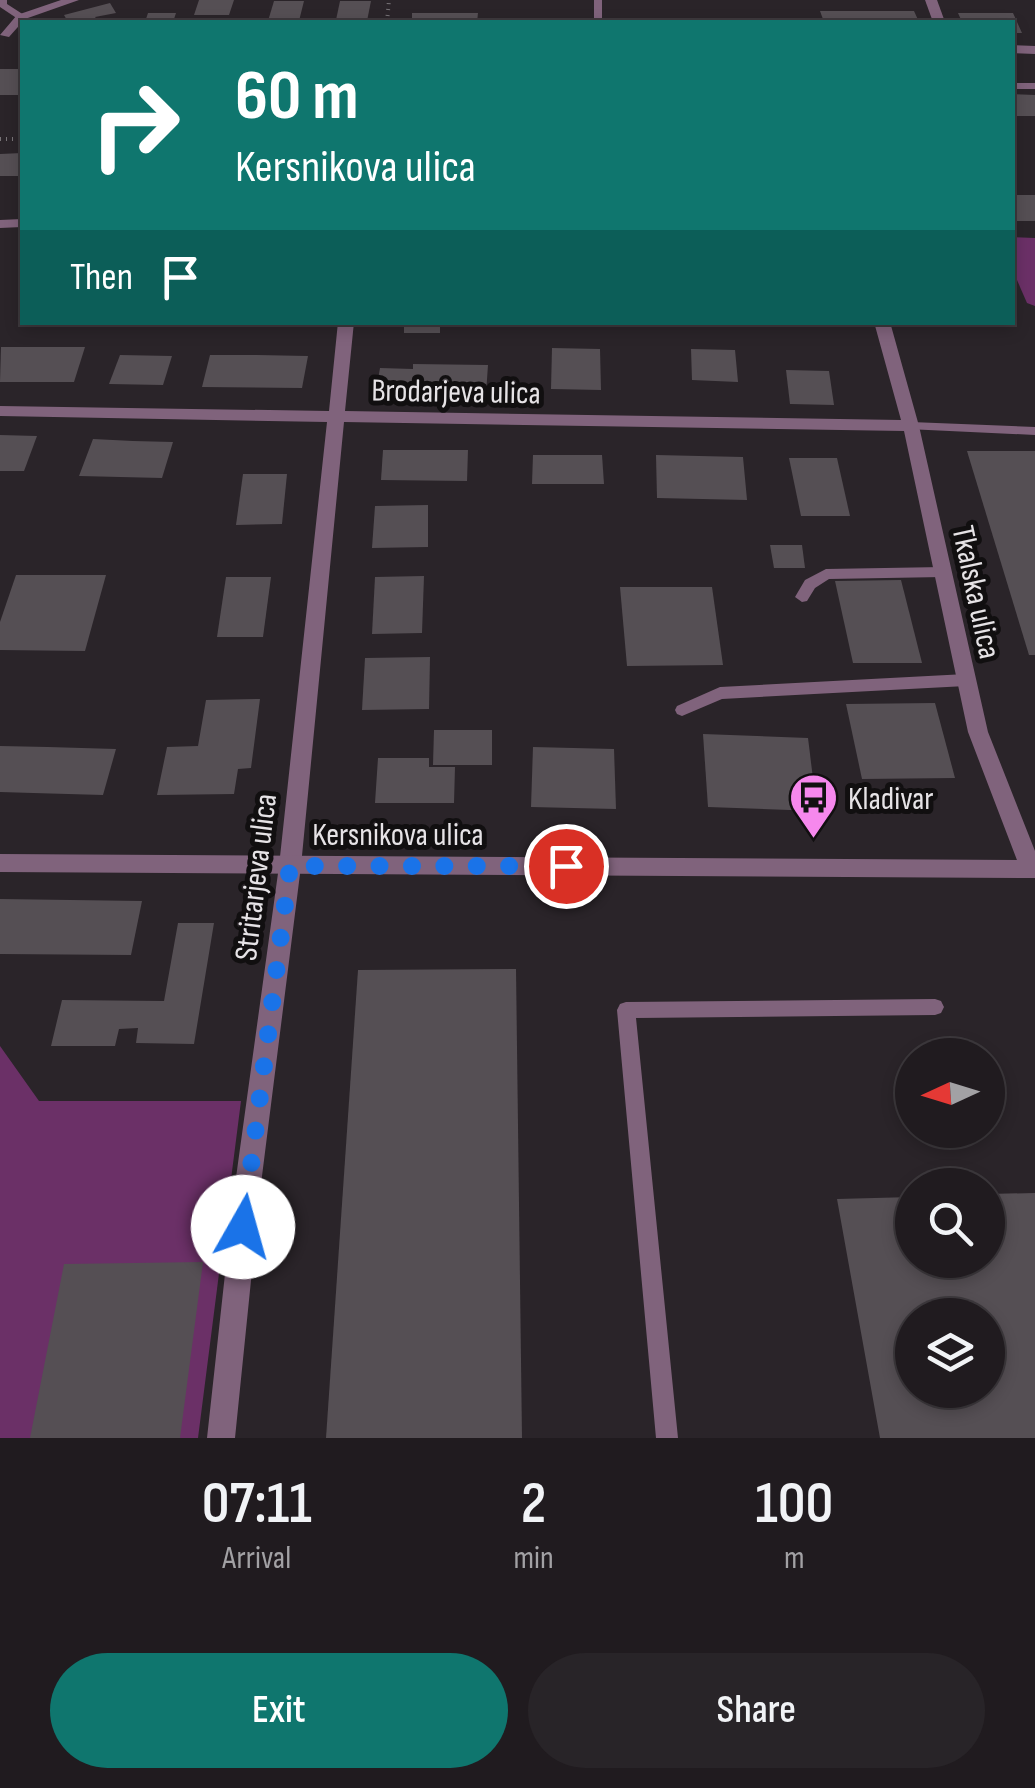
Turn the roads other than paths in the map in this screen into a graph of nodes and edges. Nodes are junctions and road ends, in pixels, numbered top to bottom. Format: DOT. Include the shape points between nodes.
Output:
graph roads {
  1 [pos="73,0"];
  2 [pos="2,4"];
  3 [pos="21,17"];
  4 [pos="2,34"];
  5 [pos="346,325"];
  6 [pos="883,325"];
  7 [pos="0,411"];
  8 [pos="338,418"];
  9 [pos="910,426"];
  10 [pos="1035,431"];
  11 [pos="942,572"];
  12 [pos="802,598"];
  13 [pos="966,680"];
  14 [pos="682,710"];
  15 [pos="0,863"];
  16 [pos="290,866"];
  17 [pos="1034,872"];
  18 [pos="935,1007"];
  19 [pos="221,1438"];
  20 [pos="667,1438"];
  1 -- 3 [label="street"];
  2 -- 3 [label="lane"];
  3 -- 4 [label="street"];
  5 -- 8 [label="street, Stritarjeva ulica"];
  6 -- 9 [label="street, Tkalska ulica"];
  7 -- 8 [label="street, Brodarjeva ulica"];
  8 -- 9 [label="street, Brodarjeva ulica"];
  8 -- 16 [label="street, Stritarjeva ulica"];
  9 -- 10 [label="lane"];
  9 -- 11 [label="street, Tkalska ulica"];
  11 -- 12 [label="lane" via="826,574"];
  11 -- 13 [label="street, Tkalska ulica"];
  13 -- 14 [label="lane" via="720,694"];
  13 -- 17 [label="street, Tkalska ulica" via="978,732"];
  15 -- 16 [label="street, Kersnikova ulica"];
  16 -- 17 [label="street, Kersnikova ulica"];
  16 -- 19 [label="street, Stritarjeva ulica"];
  18 -- 20 [label="lane" via="626,1010"];
}
